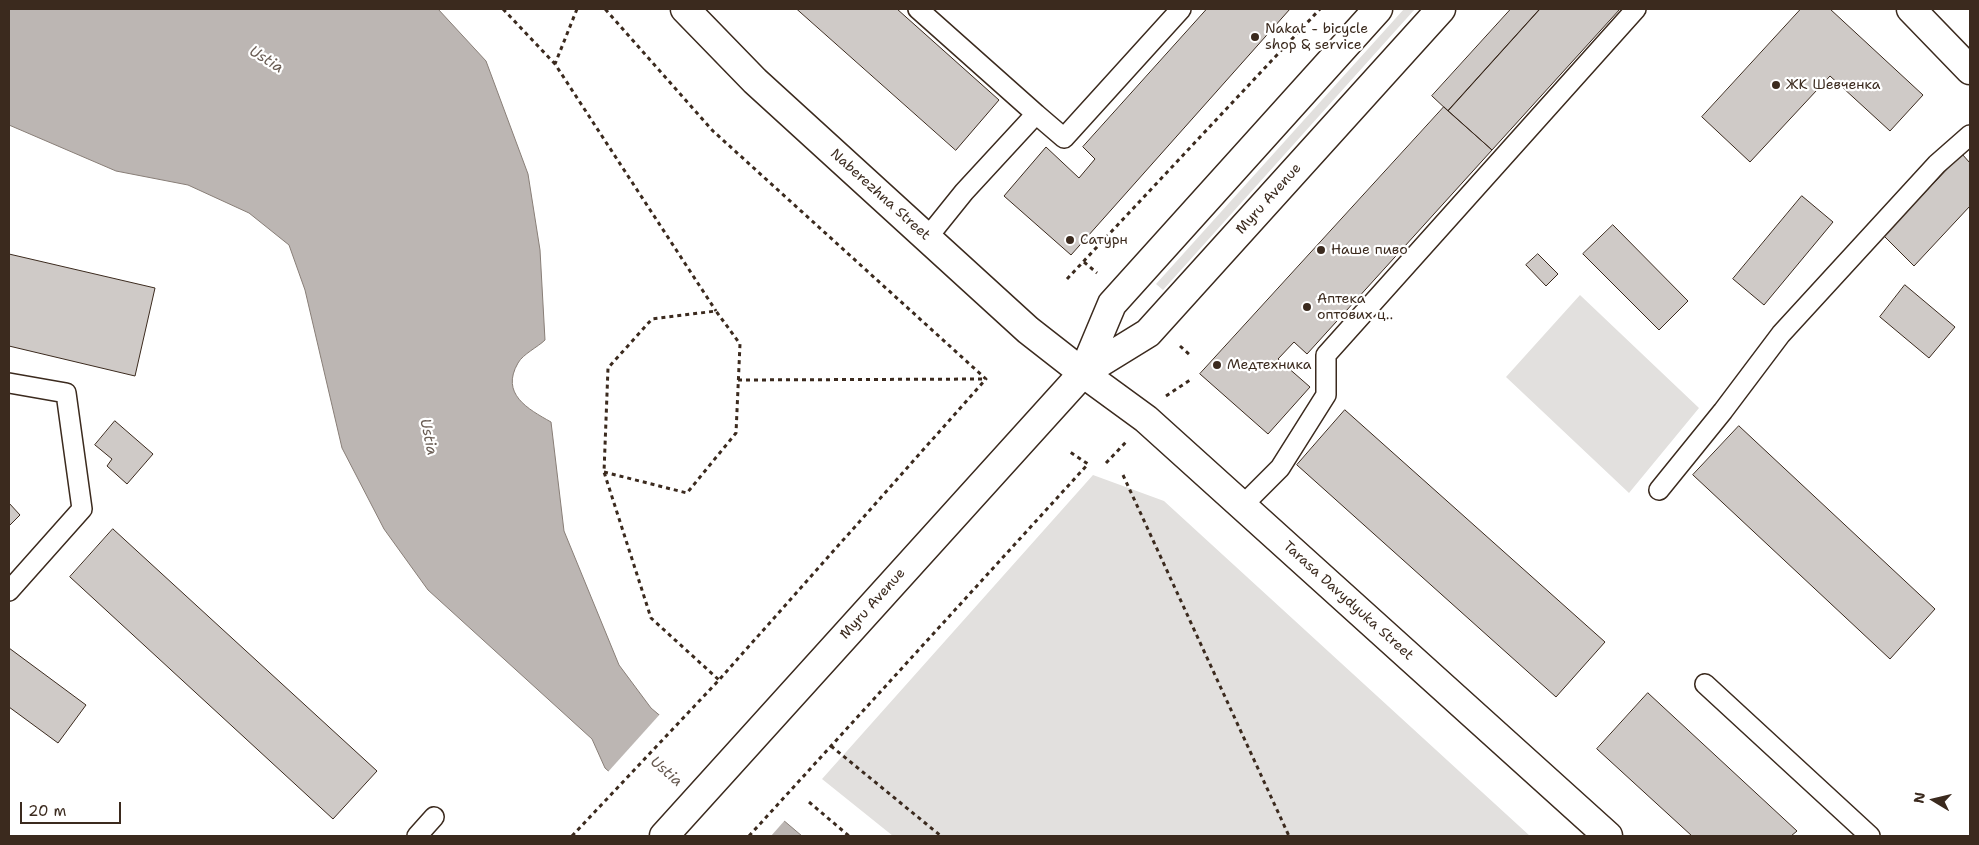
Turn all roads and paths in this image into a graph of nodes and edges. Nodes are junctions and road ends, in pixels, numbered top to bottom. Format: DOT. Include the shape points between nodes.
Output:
graph roads {
  1 [pos="503,9"];
  2 [pos="577,9"];
  3 [pos="605,9"];
  4 [pos="685,9"];
  5 [pos="918,9"];
  6 [pos="1181,9"];
  7 [pos="1320,9"];
  8 [pos="1378,9"];
  9 [pos="1440,9"];
  10 [pos="1636,9"];
  11 [pos="1910,9"];
  12 [pos="555,64"];
  13 [pos="1970,70"];
  14 [pos="1036,114"];
  15 [pos="1970,135"];
  16 [pos="927,238"];
  17 [pos="1084,262"];
  18 [pos="1098,274"];
  19 [pos="1067,279"];
  20 [pos="716,311"];
  21 [pos="1083,372"];
  22 [pos="738,380"];
  23 [pos="986,380"];
  24 [pos="1190,380"];
  25 [pos="9,383"];
  26 [pos="1165,396"];
  27 [pos="1126,442"];
  28 [pos="1070,452"];
  29 [pos="1106,462"];
  30 [pos="604,472"];
  31 [pos="1123,475"];
  32 [pos="1659,490"];
  33 [pos="1243,505"];
  34 [pos="9,591"];
  35 [pos="719,680"];
  36 [pos="1705,684"];
  37 [pos="831,746"];
  38 [pos="809,802"];
  39 [pos="434,817"];
  40 [pos="417,836"];
  41 [pos="572,836"];
  42 [pos="664,836"];
  43 [pos="749,836"];
  44 [pos="849,836"];
  45 [pos="941,836"];
  46 [pos="1289,836"];
  47 [pos="1608,836"];
  48 [pos="1870,836"];
  1 -- 12 [label="path"];
  2 -- 12 [label="path"];
  3 -- 23 [label="path" via="712,131"];
  4 -- 16 [label="street, Naberezhna Street" via="755,81"];
  5 -- 14 [label="lane"];
  6 -- 14 [label="lane" via="1064,138"];
  7 -- 17 [label="path"];
  8 -- 21 [label="street, Myru Avenue" via="1112,304"];
  9 -- 21 [label="street, Myru Avenue" via="1148,333"];
  10 -- 33 [label="lane" via="1326,355 1326,395 1280,468"];
  11 -- 13 [label="street"];
  12 -- 20 [label="path"];
  14 -- 16 [label="lane" via="964,192"];
  15 -- 32 [label="lane" via="1937,164 1781,334"];
  16 -- 21 [label="street, Naberezhna Street" via="1028,330"];
  17 -- 18 [label="path"];
  17 -- 19 [label="path"];
  20 -- 22 [label="path" via="740,344"];
  20 -- 30 [label="path" via="652,319 608,368"];
  21 -- 33 [label="street, Tarasa Davydyuka Street" via="1146,419"];
  21 -- 42 [label="street, Myru Avenue"];
  22 -- 23 [label="path"];
  22 -- 30 [label="path" via="736,433 687,493"];
  23 -- 35 [label="path"];
  24 -- 26 [label="path"];
  25 -- 34 [label="lane" via="66,393 82,509"];
  27 -- 29 [label="path"];
  28 -- 37 [label="path" via="1088,464"];
  30 -- 35 [label="path" via="651,618"];
  31 -- 46 [label="path"];
  33 -- 47 [label="street, Tarasa Davydyuka Street"];
  35 -- 41 [label="path"];
  36 -- 48 [label="lane"];
  37 -- 43 [label="path"];
  37 -- 45 [label="path"];
  38 -- 44 [label="path"];
  39 -- 40 [label="lane"];
}
